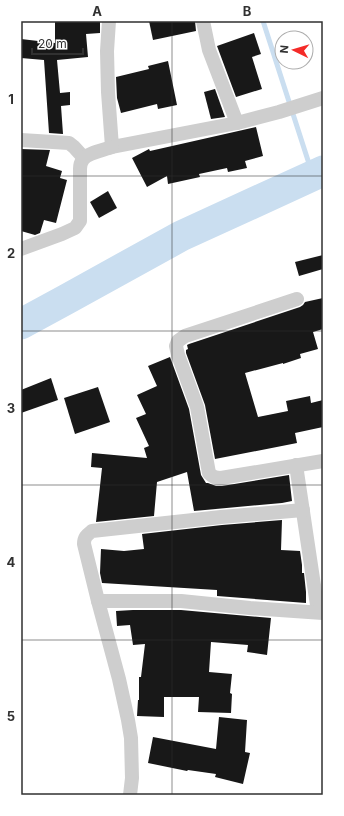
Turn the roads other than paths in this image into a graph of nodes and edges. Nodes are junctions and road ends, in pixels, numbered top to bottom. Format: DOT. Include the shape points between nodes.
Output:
graph roads {
  1 [pos="109,21"];
  2 [pos="203,21"];
  3 [pos="323,98"];
  4 [pos="237,123"];
  5 [pos="21,140"];
  6 [pos="112,148"];
  7 [pos="84,158"];
  8 [pos="21,249"];
  9 [pos="297,299"];
  10 [pos="323,461"];
  11 [pos="296,465"];
  12 [pos="303,510"];
  13 [pos="98,601"];
  14 [pos="321,612"];
  15 [pos="130,795"];
  1 -- 6 [label="street" via="107,51"];
  2 -- 4 [label="street" via="209,50"];
  3 -- 4 [label="street"];
  4 -- 6 [label="street"];
  5 -- 7 [label="street" via="69,143"];
  6 -- 7 [label="street"];
  7 -- 8 [label="street" via="80,168 80,221 75,228"];
  9 -- 11 [label="street" via="184,336 176,346 197,407 209,473 212,476 220,478"];
  10 -- 11 [label="street"];
  11 -- 12 [label="street"];
  12 -- 13 [label="street" via="92,531 84,539 84,544"];
  12 -- 14 [label="street"];
  13 -- 14 [label="street" via="182,601"];
  13 -- 15 [label="street" via="120,680 131,738"];
}
